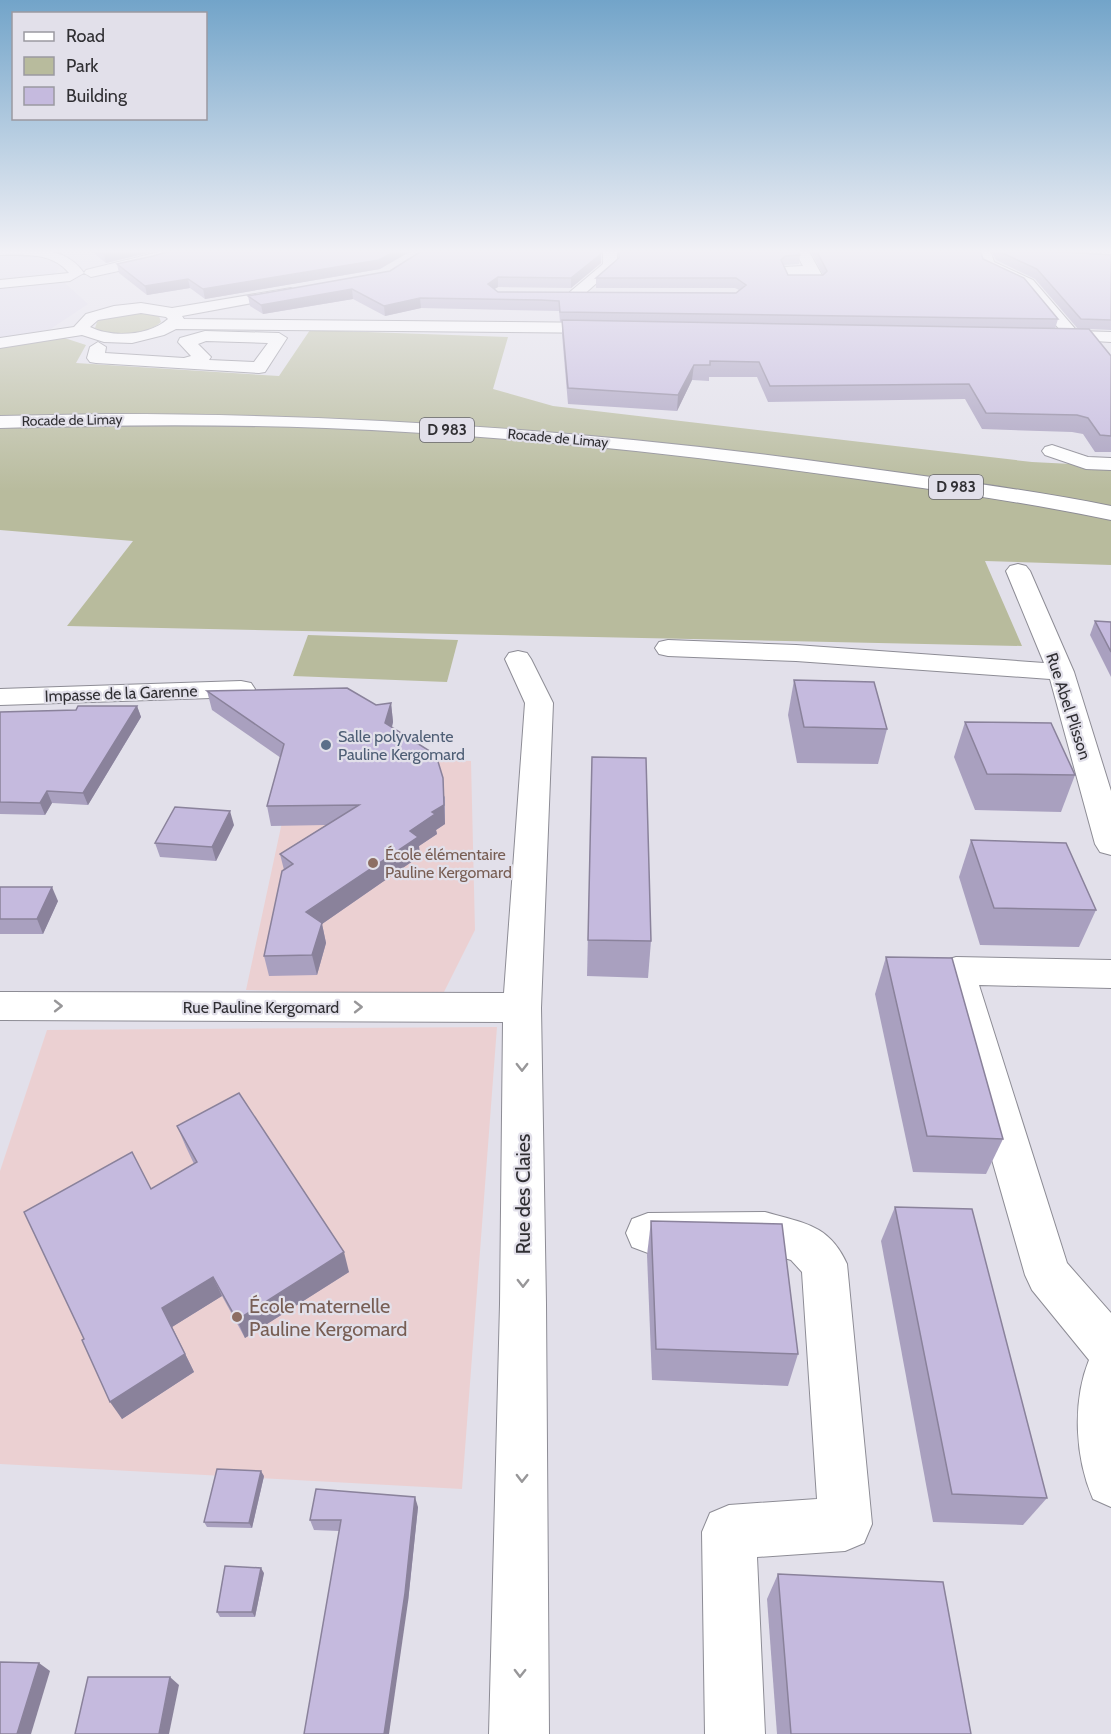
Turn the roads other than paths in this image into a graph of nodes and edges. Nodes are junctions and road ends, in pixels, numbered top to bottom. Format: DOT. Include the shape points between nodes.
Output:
graph roads {
  1 [pos="78,331"];
  2 [pos="87,331"];
  3 [pos="154,331"];
  4 [pos="388,331"];
  5 [pos="398,331"];
  6 [pos="1069,331"];
  7 [pos="1029,335"];
  8 [pos="1073,336"];
  9 [pos="1111,337"];
  10 [pos="107,338"];
  11 [pos="412,342"];
  12 [pos="0,343"];
  13 [pos="372,343"];
  14 [pos="185,364"];
  15 [pos="0,422"];
  16 [pos="1052,452"];
  17 [pos="1111,464"];
  18 [pos="1111,513"];
  19 [pos="1018,571"];
  20 [pos="668,648"];
  21 [pos="518,659"];
  22 [pos="1061,672"];
  23 [pos="241,689"];
  24 [pos="0,697"];
  25 [pos="1111,844"];
  26 [pos="1111,975"];
  27 [pos="0,1006"];
  28 [pos="522,1008"];
  29 [pos="648,1233"];
  30 [pos="1111,1349"];
  31 [pos="1111,1366"];
  32 [pos="1111,1481"];
  33 [pos="519,1734"];
  34 [pos="735,1734"];
  1 -- 12 [label="street"];
  2 -- 10 [label="street"];
  3 -- 10 [label="street" via="147,335"];
  4 -- 13 [label="street" via="375,336"];
  5 -- 11 [label="street" via="410,335"];
  6 -- 8 [label="street"];
  7 -- 8 [label="street"];
  8 -- 9 [label="street"];
  10 -- 14 [label="street" via="100,343 96,358"];
  14 -- 14 [label="street" via="259,368 279,338 205,336 186,342 202,357"];
  15 -- 18 [label="street, Rocade de Limay / D 983" via="84,419 334,423 559,437 815,466"];
  16 -- 17 [label="street" via="1086,463"];
  19 -- 22 [label="street, Rue Abel Plisson"];
  20 -- 22 [label="street"];
  21 -- 28 [label="street, Rue des Claies" via="539,702"];
  22 -- 25 [label="street, Rue Abel Plisson"];
  23 -- 24 [label="street, Impasse de la Garenne"];
  26 -- 30 [label="street" via="956,971 1048,1275"];
  27 -- 28 [label="street, Rue Pauline Kergomard, one-way"];
  28 -- 33 [label="street, Rue des Claies, one-way"];
  29 -- 34 [label="street" via="765,1232 805,1244 824,1264 845,1524 729,1532"];
  31 -- 32 [label="street" via="1102,1416"];
}
